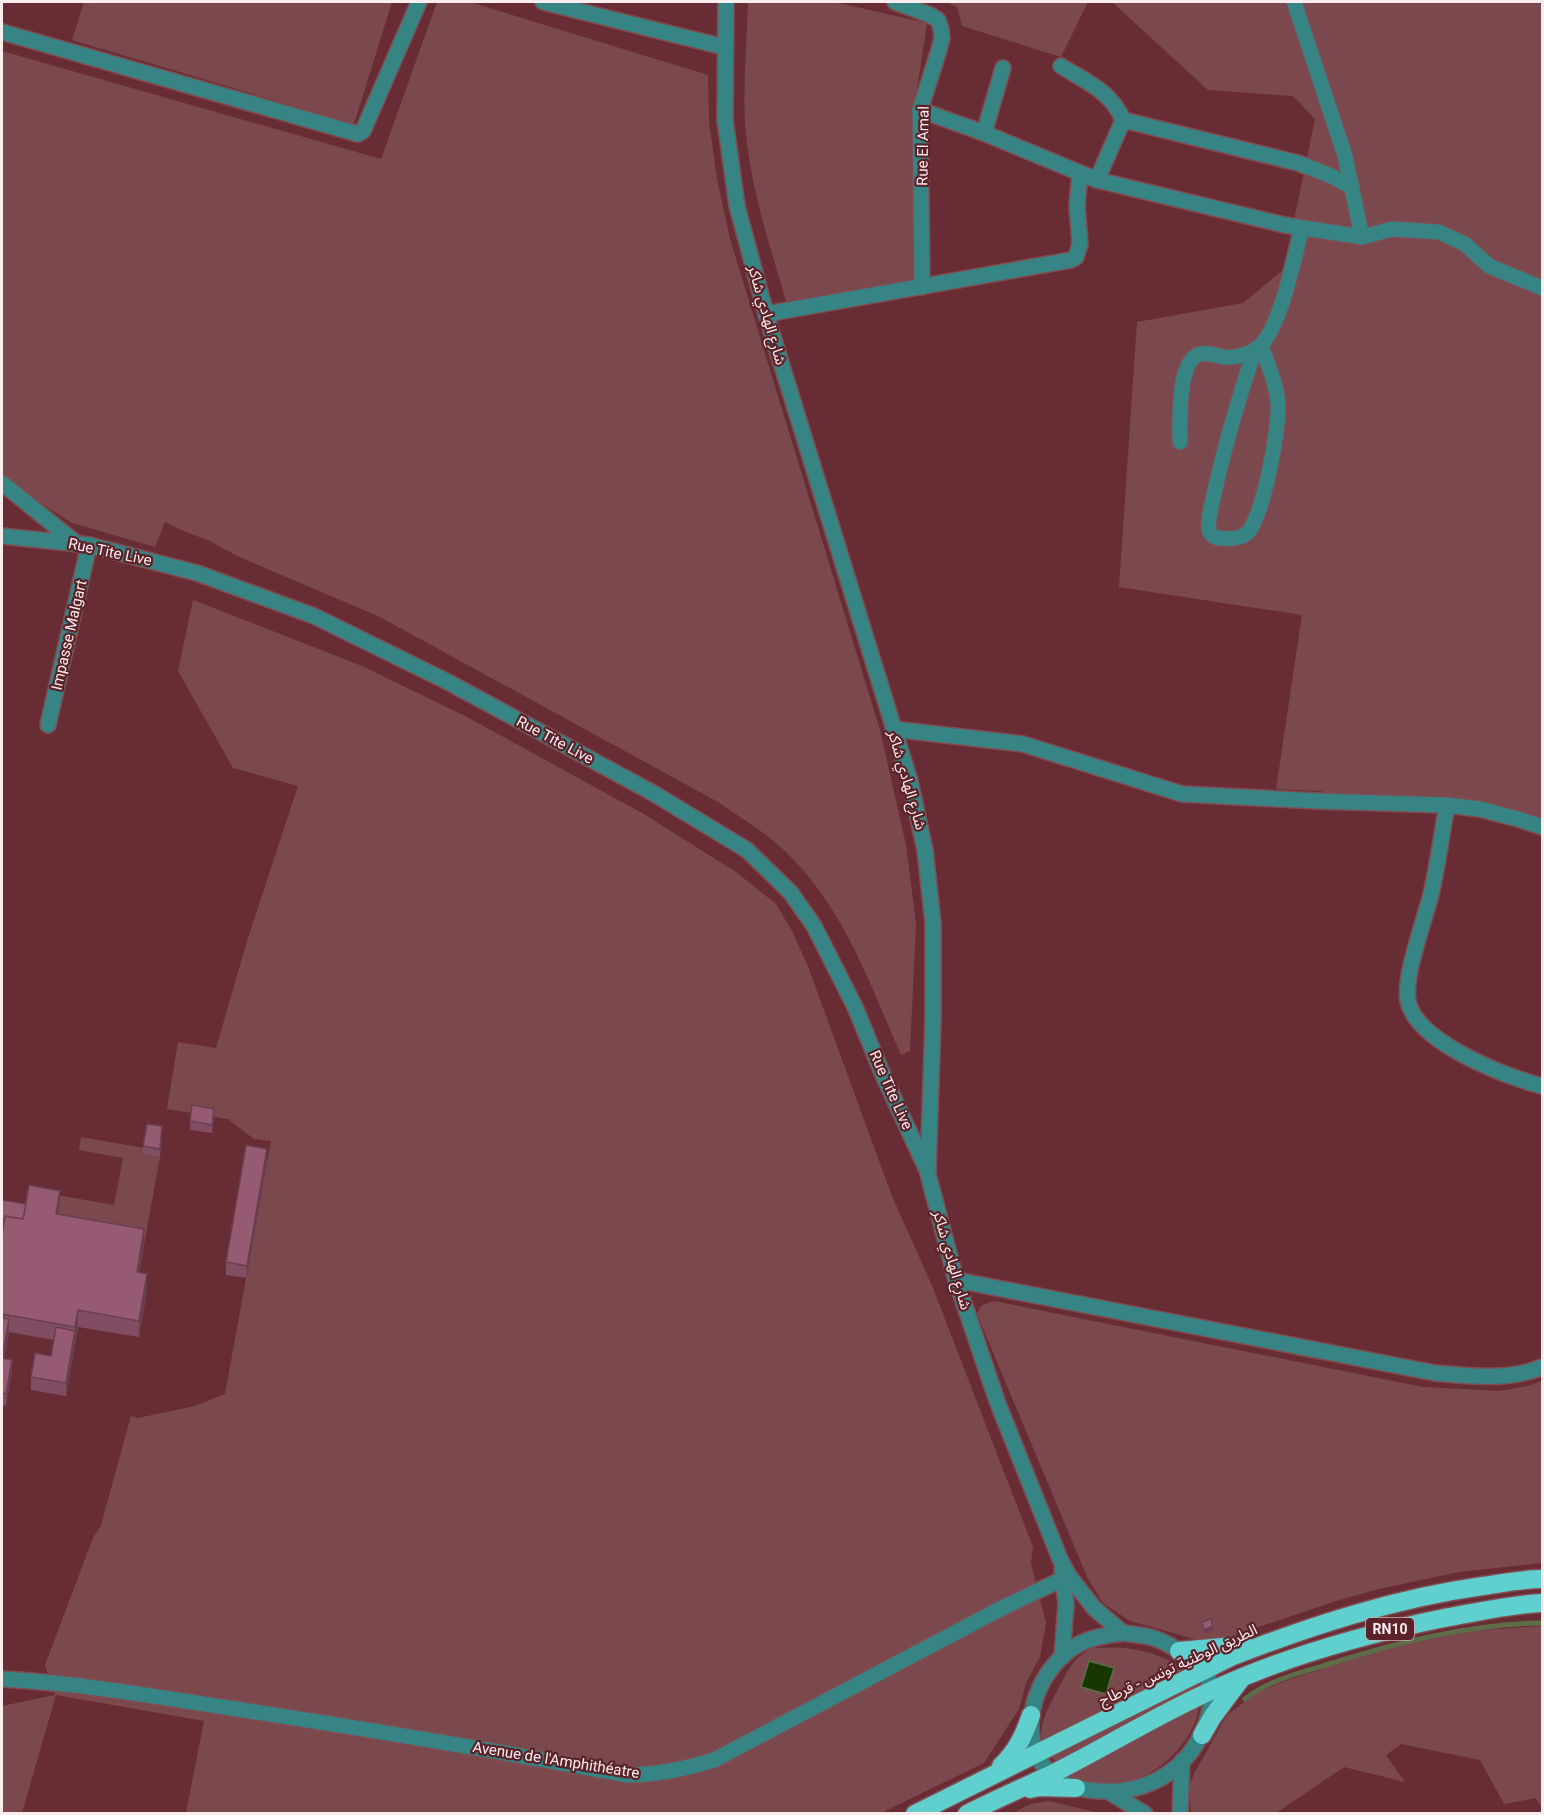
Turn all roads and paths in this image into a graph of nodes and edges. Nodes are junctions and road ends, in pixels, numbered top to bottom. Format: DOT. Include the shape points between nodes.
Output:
graph roads {
  1 [pos="419,2"];
  2 [pos="543,2"];
  3 [pos="726,2"];
  4 [pos="895,2"];
  5 [pos="1294,2"];
  6 [pos="2,32"];
  7 [pos="724,47"];
  8 [pos="1061,66"];
  9 [pos="1003,68"];
  10 [pos="920,110"];
  11 [pos="1123,120"];
  12 [pos="984,133"];
  13 [pos="1080,173"];
  14 [pos="1097,180"];
  15 [pos="1352,187"];
  16 [pos="1302,228"];
  17 [pos="1362,237"];
  18 [pos="922,287"];
  19 [pos="1542,288"];
  20 [pos="766,314"];
  21 [pos="1258,348"];
  22 [pos="1180,442"];
  23 [pos="2,483"];
  24 [pos="2,536"];
  25 [pos="83,544"];
  26 [pos="48,725"];
  27 [pos="893,729"];
  28 [pos="1447,804"];
  29 [pos="1542,827"];
  30 [pos="1542,1086"];
  31 [pos="928,1174"];
  32 [pos="956,1280"];
  33 [pos="1542,1367"];
  34 [pos="1066,1577"];
  35 [pos="1542,1579"];
  36 [pos="1542,1603"];
  37 [pos="1123,1633"];
  38 [pos="1264,1644"];
  39 [pos="1179,1651"];
  40 [pos="1062,1657"];
  41 [pos="1203,1670"];
  42 [pos="4,1675"];
  43 [pos="1242,1677"];
  44 [pos="1212,1690"];
  45 [pos="1031,1714"];
  46 [pos="1202,1735"];
  47 [pos="1036,1754"];
  48 [pos="1182,1761"];
  49 [pos="991,1775"];
  50 [pos="1049,1775"];
  51 [pos="1076,1788"];
  52 [pos="1111,1792"];
  53 [pos="1005,1794"];
  54 [pos="915,1814"];
  55 [pos="967,1814"];
  56 [pos="1145,1814"];
  57 [pos="1180,1814"];
  1 -- 6 [label="street" via="363,131 358,134"];
  2 -- 7 [label="street"];
  3 -- 7 [label="street, شارع الهادي شاكر"];
  4 -- 10 [label="street, Rue El Amal" via="930,15 938,20 941,29 939,50"];
  5 -- 15 [label="street"];
  7 -- 20 [label="street, شارع الهادي شاكر" via="730,168"];
  8 -- 11 [label="street" via="1108,95"];
  9 -- 12 [label="street"];
  10 -- 12 [label="street"];
  10 -- 18 [label="street, Rue El Amal"];
  11 -- 14 [label="street"];
  11 -- 15 [label="street" via="1298,163"];
  12 -- 13 [label="street"];
  13 -- 14 [label="street"];
  13 -- 18 [label="street" via="1080,244 1071,260"];
  14 -- 16 [label="street"];
  15 -- 17 [label="street"];
  16 -- 17 [label="street"];
  16 -- 21 [label="street" via="1275,322"];
  17 -- 19 [label="street" via="1392,229 1439,232 1465,244 1489,266"];
  18 -- 20 [label="street"];
  20 -- 27 [label="street, شارع الهادي شاكر"];
  21 -- 21 [label="street" via="1224,447 1209,529 1216,538 1244,536 1251,529 1266,484 1278,405 1272,373"];
  21 -- 22 [label="street" via="1248,354 1225,357 1208,353 1192,360 1186,370 1180,408"];
  23 -- 25 [label="street"];
  24 -- 25 [label="street, Rue Tite Live"];
  25 -- 26 [label="street, Impasse Malgart"];
  25 -- 31 [label="street, Rue Tite Live" via="197,573 314,616 653,793 747,850 791,893 825,946"];
  27 -- 28 [label="street" via="1023,744 1182,794"];
  27 -- 31 [label="street, شارع الهادي شاكر" via="919,817 930,890 934,970"];
  28 -- 29 [label="street"];
  28 -- 30 [label="street" via="1432,889 1408,983 1408,1002 1427,1031 1444,1044 1491,1068"];
  31 -- 32 [label="street, شارع الهادي شاكر"];
  32 -- 33 [label="street" via="1435,1373 1505,1376"];
  32 -- 34 [label="street, شارع الهادي شاكر" via="997,1401"];
  34 -- 37 [label="street"];
  34 -- 40 [label="street"];
  34 -- 42 [label="street, Avenue de l'Amphithéatre" via="714,1760 653,1775 627,1775 417,1737"];
  35 -- 38 [label="highway, الطريق الوطنية تونس - قرطاج / RN10" via="1458,1589 1383,1605"];
  36 -- 43 [label="highway, RN10" via="1385,1630"];
  37 -- 39 [label="street" via="1153,1638"];
  37 -- 40 [label="street" via="1080,1644"];
  38 -- 39 [label="highway"];
  38 -- 41 [label="highway, الطريق الوطنية تونس - قرطاج / RN10"];
  39 -- 41 [label="street"];
  40 -- 45 [label="street" via="1041,1683"];
  41 -- 44 [label="street"];
  41 -- 47 [label="highway, الطريق الوطنية تونس - قرطاج / RN10"];
  43 -- 44 [label="highway, RN10"];
  43 -- 46 [label="highway"];
  44 -- 46 [label="street"];
  44 -- 50 [label="highway, RN10"];
  45 -- 47 [label="street"];
  45 -- 49 [label="highway" via="1022,1740"];
  46 -- 48 [label="street"];
  47 -- 49 [label="highway, الطريق الوطنية تونس - قرطاج / RN10"];
  47 -- 50 [label="street"];
  48 -- 52 [label="street" via="1161,1778 1137,1788"];
  48 -- 57 [label="street"];
  49 -- 54 [label="highway, الطريق الوطنية تونس - قرطاج / RN10"];
  50 -- 51 [label="street"];
  50 -- 53 [label="highway, RN10"];
  51 -- 52 [label="street"];
  51 -- 53 [label="highway" via="1039,1786"];
  52 -- 56 [label="street"];
  53 -- 55 [label="highway, RN10"];
}
